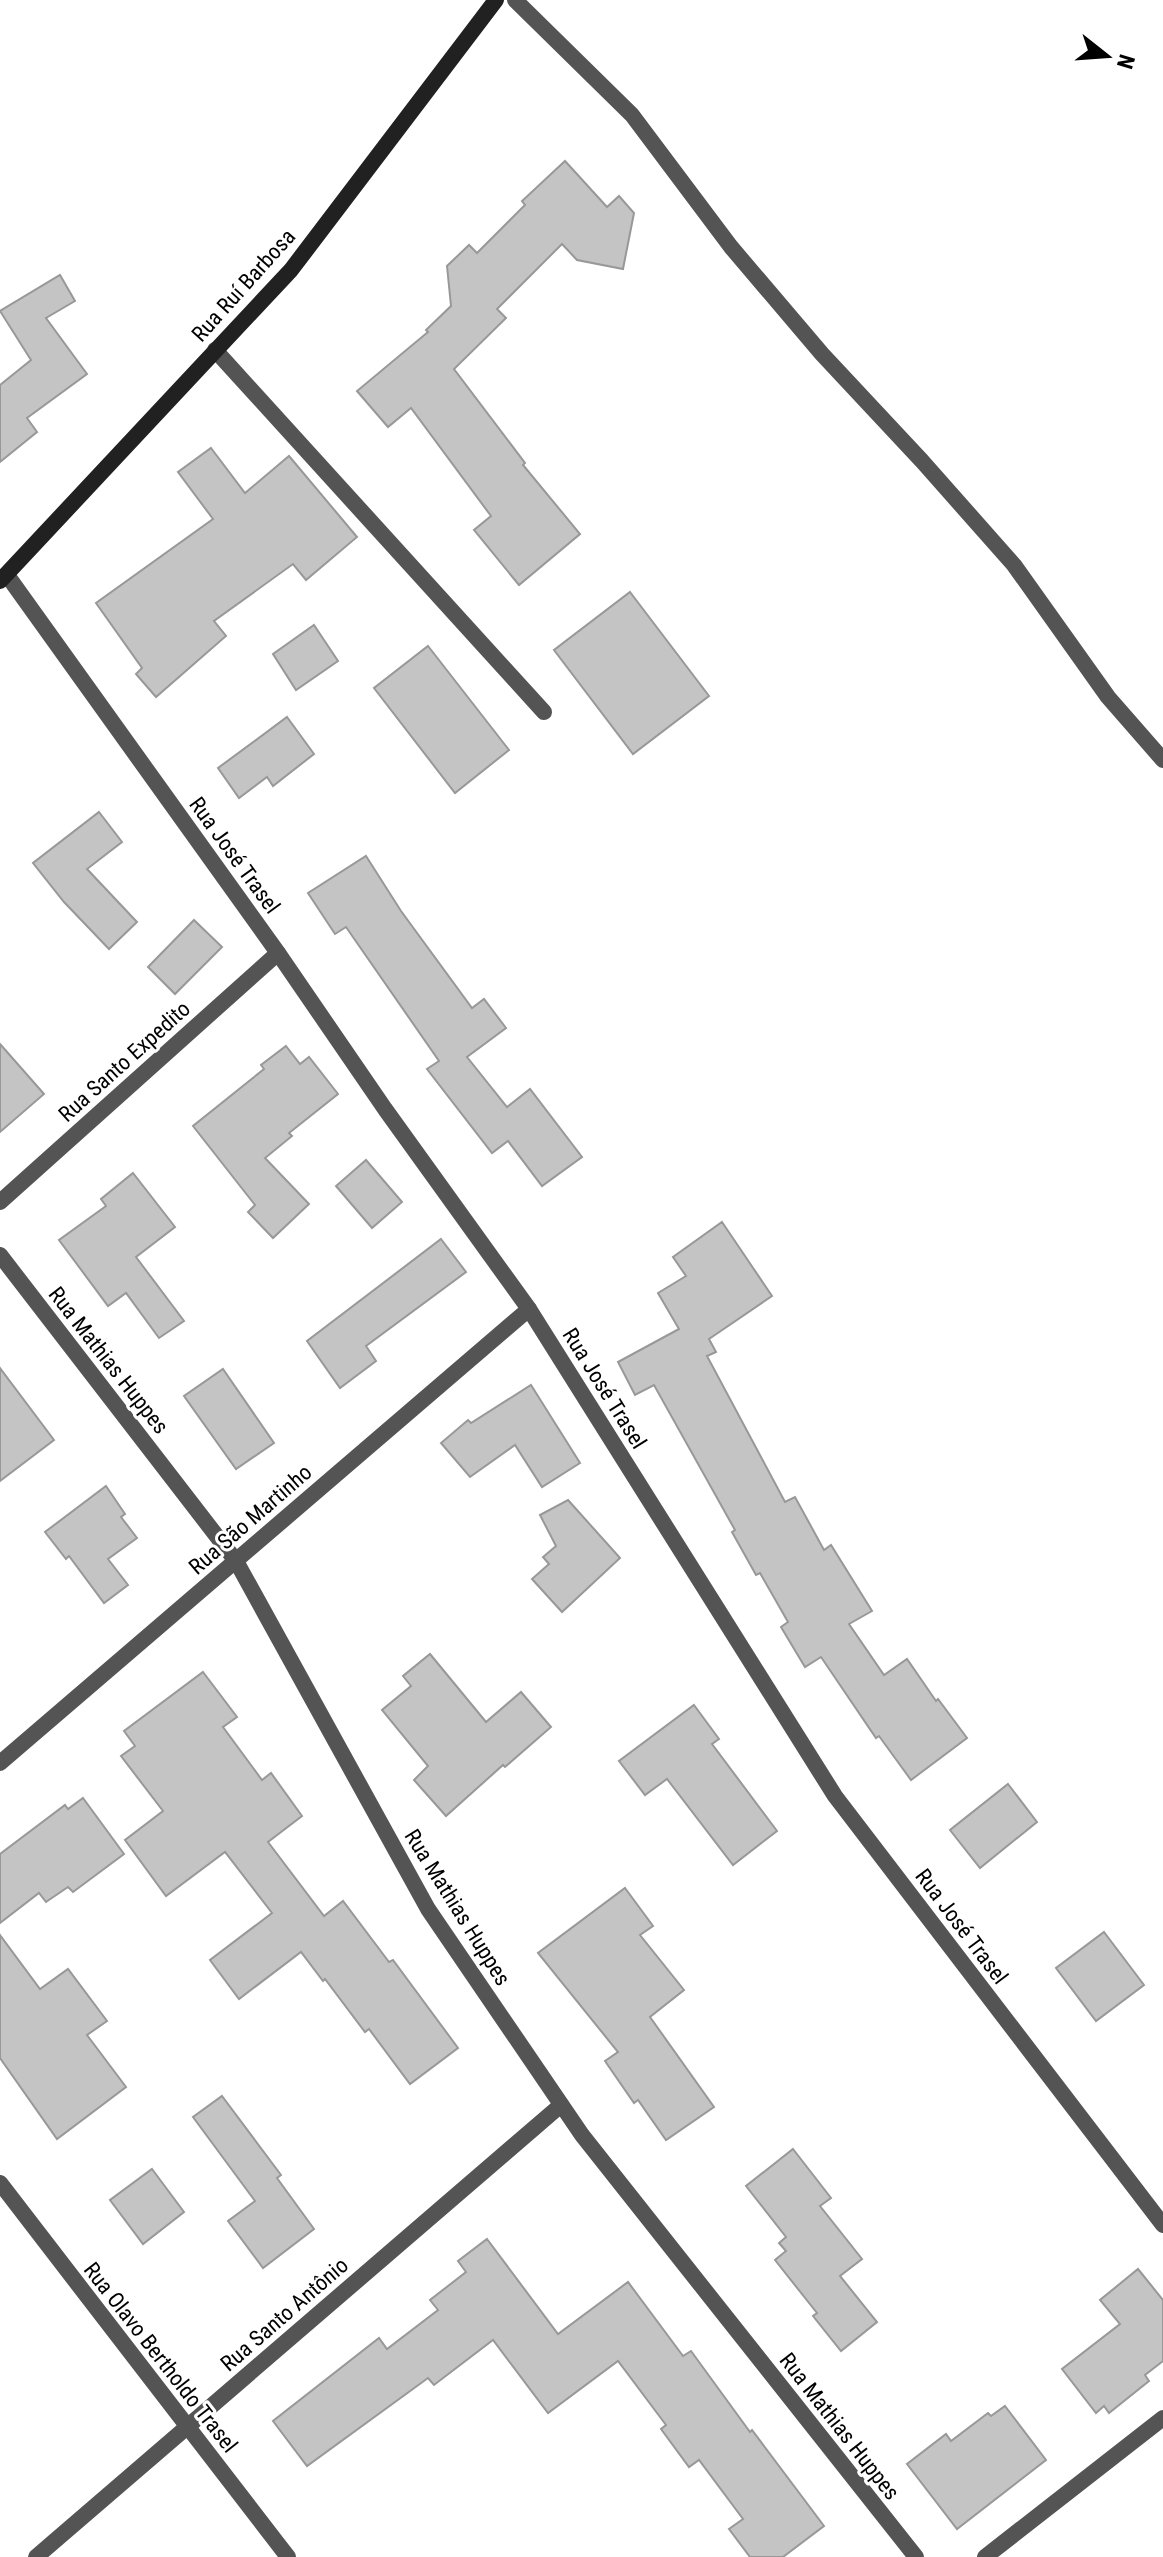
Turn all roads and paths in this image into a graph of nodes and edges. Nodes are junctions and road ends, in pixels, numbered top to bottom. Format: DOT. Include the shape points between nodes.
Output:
graph roads {
  1 [pos="496,0"];
  2 [pos="515,0"];
  3 [pos="215,350"];
  4 [pos="3,578"];
  5 [pos="544,712"];
  6 [pos="1163,760"];
  7 [pos="278,953"];
  8 [pos="0,1202"];
  9 [pos="0,1255"];
  10 [pos="529,1309"];
  11 [pos="236,1561"];
  12 [pos="0,1763"];
  13 [pos="561,2105"];
  14 [pos="0,2183"];
  15 [pos="1163,2225"];
  16 [pos="1163,2418"];
  17 [pos="187,2426"];
  18 [pos="36,2557"];
  19 [pos="288,2557"];
  20 [pos="916,2557"];
  21 [pos="985,2557"];
  1 -- 3 [label="main road, Rua Ruí Barbosa" via="291,270"];
  2 -- 6 [label="street" via="632,115 731,247 1014,565 1108,697"];
  3 -- 4 [label="main road, Rua Ruí Barbosa"];
  3 -- 5 [label="street"];
  4 -- 7 [label="street, Rua José Trasel"];
  7 -- 8 [label="street, Rua Santo Expedito"];
  7 -- 10 [label="street, Rua José Trasel"];
  9 -- 11 [label="street, Rua Mathias Huppes"];
  10 -- 11 [label="street, Rua São Martinho"];
  10 -- 15 [label="street, Rua José Trasel" via="835,1796"];
  11 -- 12 [label="street, Rua São Martinho"];
  11 -- 13 [label="street, Rua Mathias Huppes" via="428,1909"];
  13 -- 17 [label="street, Rua Santo Antônio"];
  13 -- 20 [label="street, Rua Mathias Huppes"];
  14 -- 17 [label="street, Rua Olavo Bertholdo Trasel"];
  16 -- 21 [label="street"];
  17 -- 18 [label="street, Rua Santo Antônio"];
  17 -- 19 [label="street, Rua Olavo Bertholdo Trasel"];
}
